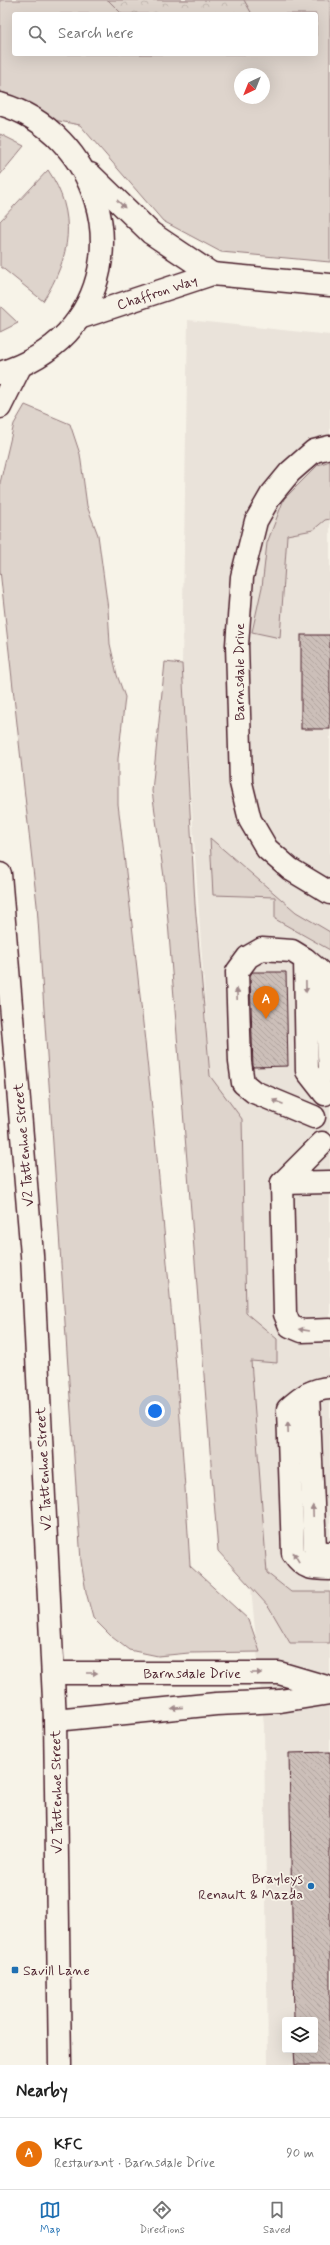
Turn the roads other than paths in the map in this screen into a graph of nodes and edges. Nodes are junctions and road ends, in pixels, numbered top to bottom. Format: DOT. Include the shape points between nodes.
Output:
graph roads {
  1 [pos="0,104"];
  2 [pos="83,168"];
  3 [pos="212,274"];
  4 [pos="330,285"];
  5 [pos="79,318"];
  6 [pos="10,370"];
  7 [pos="0,407"];
  8 [pos="330,447"];
  9 [pos="0,874"];
  10 [pos="330,893"];
  11 [pos="305,959"];
  12 [pos="330,1071"];
  13 [pos="328,1092"];
  14 [pos="314,1117"];
  15 [pos="326,1147"];
  16 [pos="330,1182"];
  17 [pos="282,1183"];
  18 [pos="330,1330"];
  19 [pos="330,1388"];
  20 [pos="308,1394"];
  21 [pos="330,1553"];
  22 [pos="330,1569"];
  23 [pos="53,1673"];
  24 [pos="330,1688"];
  25 [pos="330,1693"];
  26 [pos="55,1720"];
  27 [pos="60,2065"];
  1 -- 2 [label="street" via="27,115 59,137"];
  2 -- 3 [label="street, Chaffron Way, one-way" via="151,233"];
  2 -- 5 [label="street" via="100,210 103,232 98,277"];
  3 -- 4 [label="street"];
  3 -- 5 [label="street, Chaffron Way"];
  5 -- 6 [label="street" via="53,346"];
  6 -- 7 [label="street"];
  8 -- 10 [label="street, Barnsdale Drive" via="314,451 290,472 271,495 256,521 242,577 237,645 241,783 250,820 267,849 290,869"];
  9 -- 23 [label="street, V2 Tattenhoe Street" via="32,1255"];
  11 -- 12 [label="street" via="324,975"];
  11 -- 13 [label="street, one-way" via="307,1071"];
  14 -- 11 [label="street, one-way" via="254,1092 243,1083 240,1062 236,972 248,957 262,949 292,951"];
  13 -- 14 [label="street" via="316,1109"];
  14 -- 15 [label="street" via="316,1131"];
  15 -- 17 [label="street"];
  16 -- 17 [label="street"];
  18 -- 17 [label="street, one-way" via="302,1331 290,1326 285,1314"];
  19 -- 20 [label="street" via="317,1389"];
  21 -- 20 [label="street, one-way" via="315,1548"];
  22 -- 20 [label="street, one-way" via="314,1569 301,1565 293,1553 288,1409"];
  23 -- 24 [label="street, Barnsdale Drive, one-way" via="279,1673"];
  23 -- 26 [label="street, V2 Tattenhoe Street"];
  25 -- 26 [label="street, one-way" via="280,1701 216,1704"];
  26 -- 27 [label="street, V2 Tattenhoe Street"];
}
